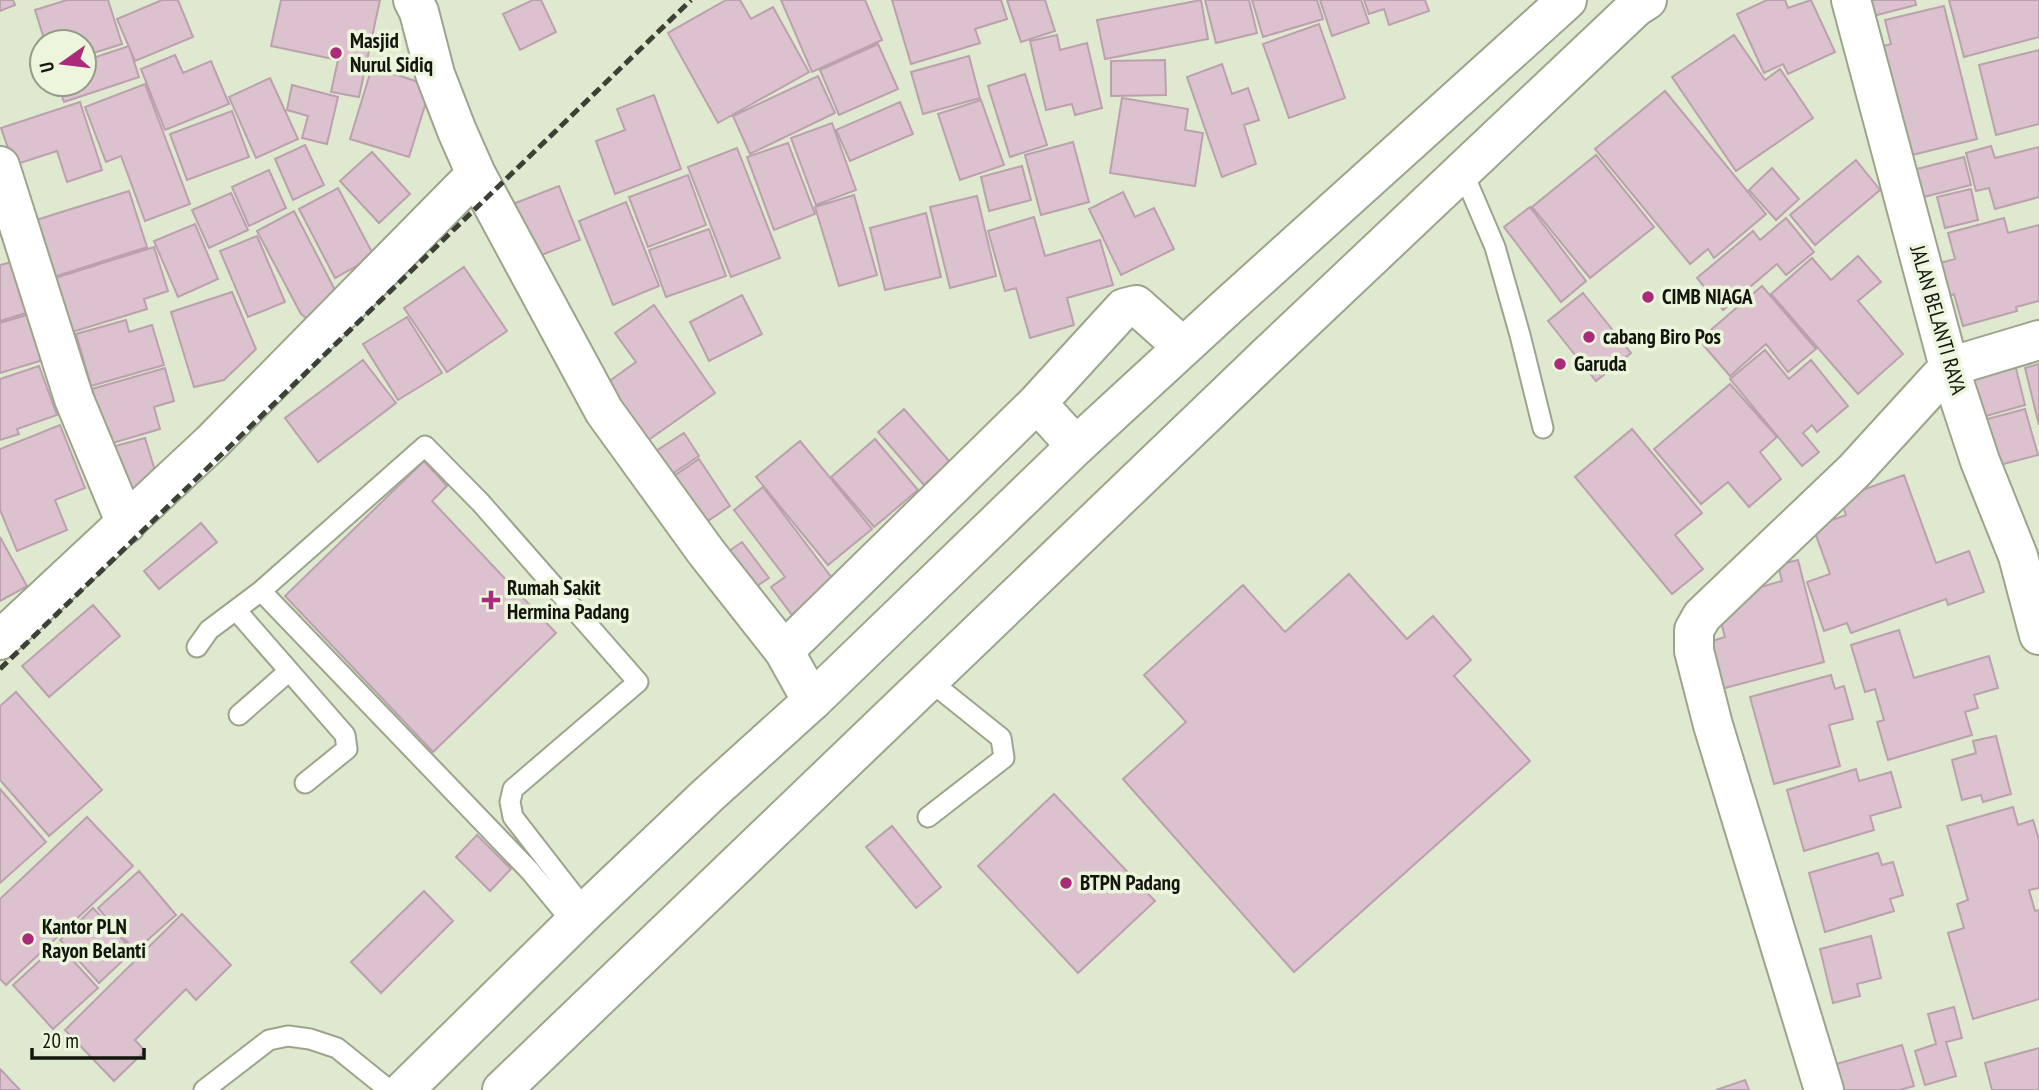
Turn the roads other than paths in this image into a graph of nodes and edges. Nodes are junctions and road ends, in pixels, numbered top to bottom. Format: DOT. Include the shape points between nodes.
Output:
graph roads {
  1 [pos="413,0"];
  2 [pos="1567,0"];
  3 [pos="1647,0"];
  4 [pos="1851,0"];
  5 [pos="0,166"];
  6 [pos="1462,170"];
  7 [pos="476,174"];
  8 [pos="2039,340"];
  9 [pos="1183,347"];
  10 [pos="1950,367"];
  11 [pos="1037,403"];
  12 [pos="1543,428"];
  13 [pos="1076,446"];
  14 [pos="126,524"];
  15 [pos="261,591"];
  16 [pos="236,610"];
  17 [pos="2039,635"];
  18 [pos="0,640"];
  19 [pos="197,648"];
  20 [pos="784,651"];
  21 [pos="289,671"];
  22 [pos="930,681"];
  23 [pos="812,701"];
  24 [pos="239,715"];
  25 [pos="305,783"];
  26 [pos="928,817"];
  27 [pos="580,917"];
  28 [pos="405,1089"];
  29 [pos="204,1090"];
  30 [pos="502,1090"];
  31 [pos="1824,1090"];
  1 -- 7 [label="street" via="435,74"];
  2 -- 9 [label="street"];
  3 -- 6 [label="street"];
  4 -- 10 [label="street, JALAN BELANTI RAYA"];
  5 -- 14 [label="street" via="74,399"];
  6 -- 12 [label="lane" via="1495,247"];
  6 -- 22 [label="street"];
  7 -- 14 [label="street"];
  7 -- 20 [label="street" via="604,411"];
  8 -- 10 [label="street"];
  9 -- 11 [label="street" via="1136,305 1124,308"];
  9 -- 13 [label="street"];
  10 -- 17 [label="street, JALAN BELANTI RAYA" via="1980,461 2018,556"];
  10 -- 31 [label="street" via="1854,471 1702,616 1694,630 1694,652 1713,724"];
  11 -- 13 [label="street"];
  11 -- 20 [label="street"];
  13 -- 23 [label="street"];
  14 -- 18 [label="street"];
  15 -- 16 [label="lane"];
  15 -- 27 [label="lane" via="530,871"];
  15 -- 27 [label="lane" via="425,446 481,503 638,682 513,789 513,817"];
  16 -- 19 [label="lane" via="209,630"];
  16 -- 21 [label="lane"];
  20 -- 23 [label="street"];
  21 -- 24 [label="lane"];
  21 -- 25 [label="lane" via="345,735 347,749"];
  22 -- 26 [label="lane" via="1001,738 1004,758"];
  22 -- 30 [label="street"];
  23 -- 27 [label="street"];
  27 -- 28 [label="street"];
  28 -- 29 [label="lane" via="337,1048 288,1036 269,1040"];
}
